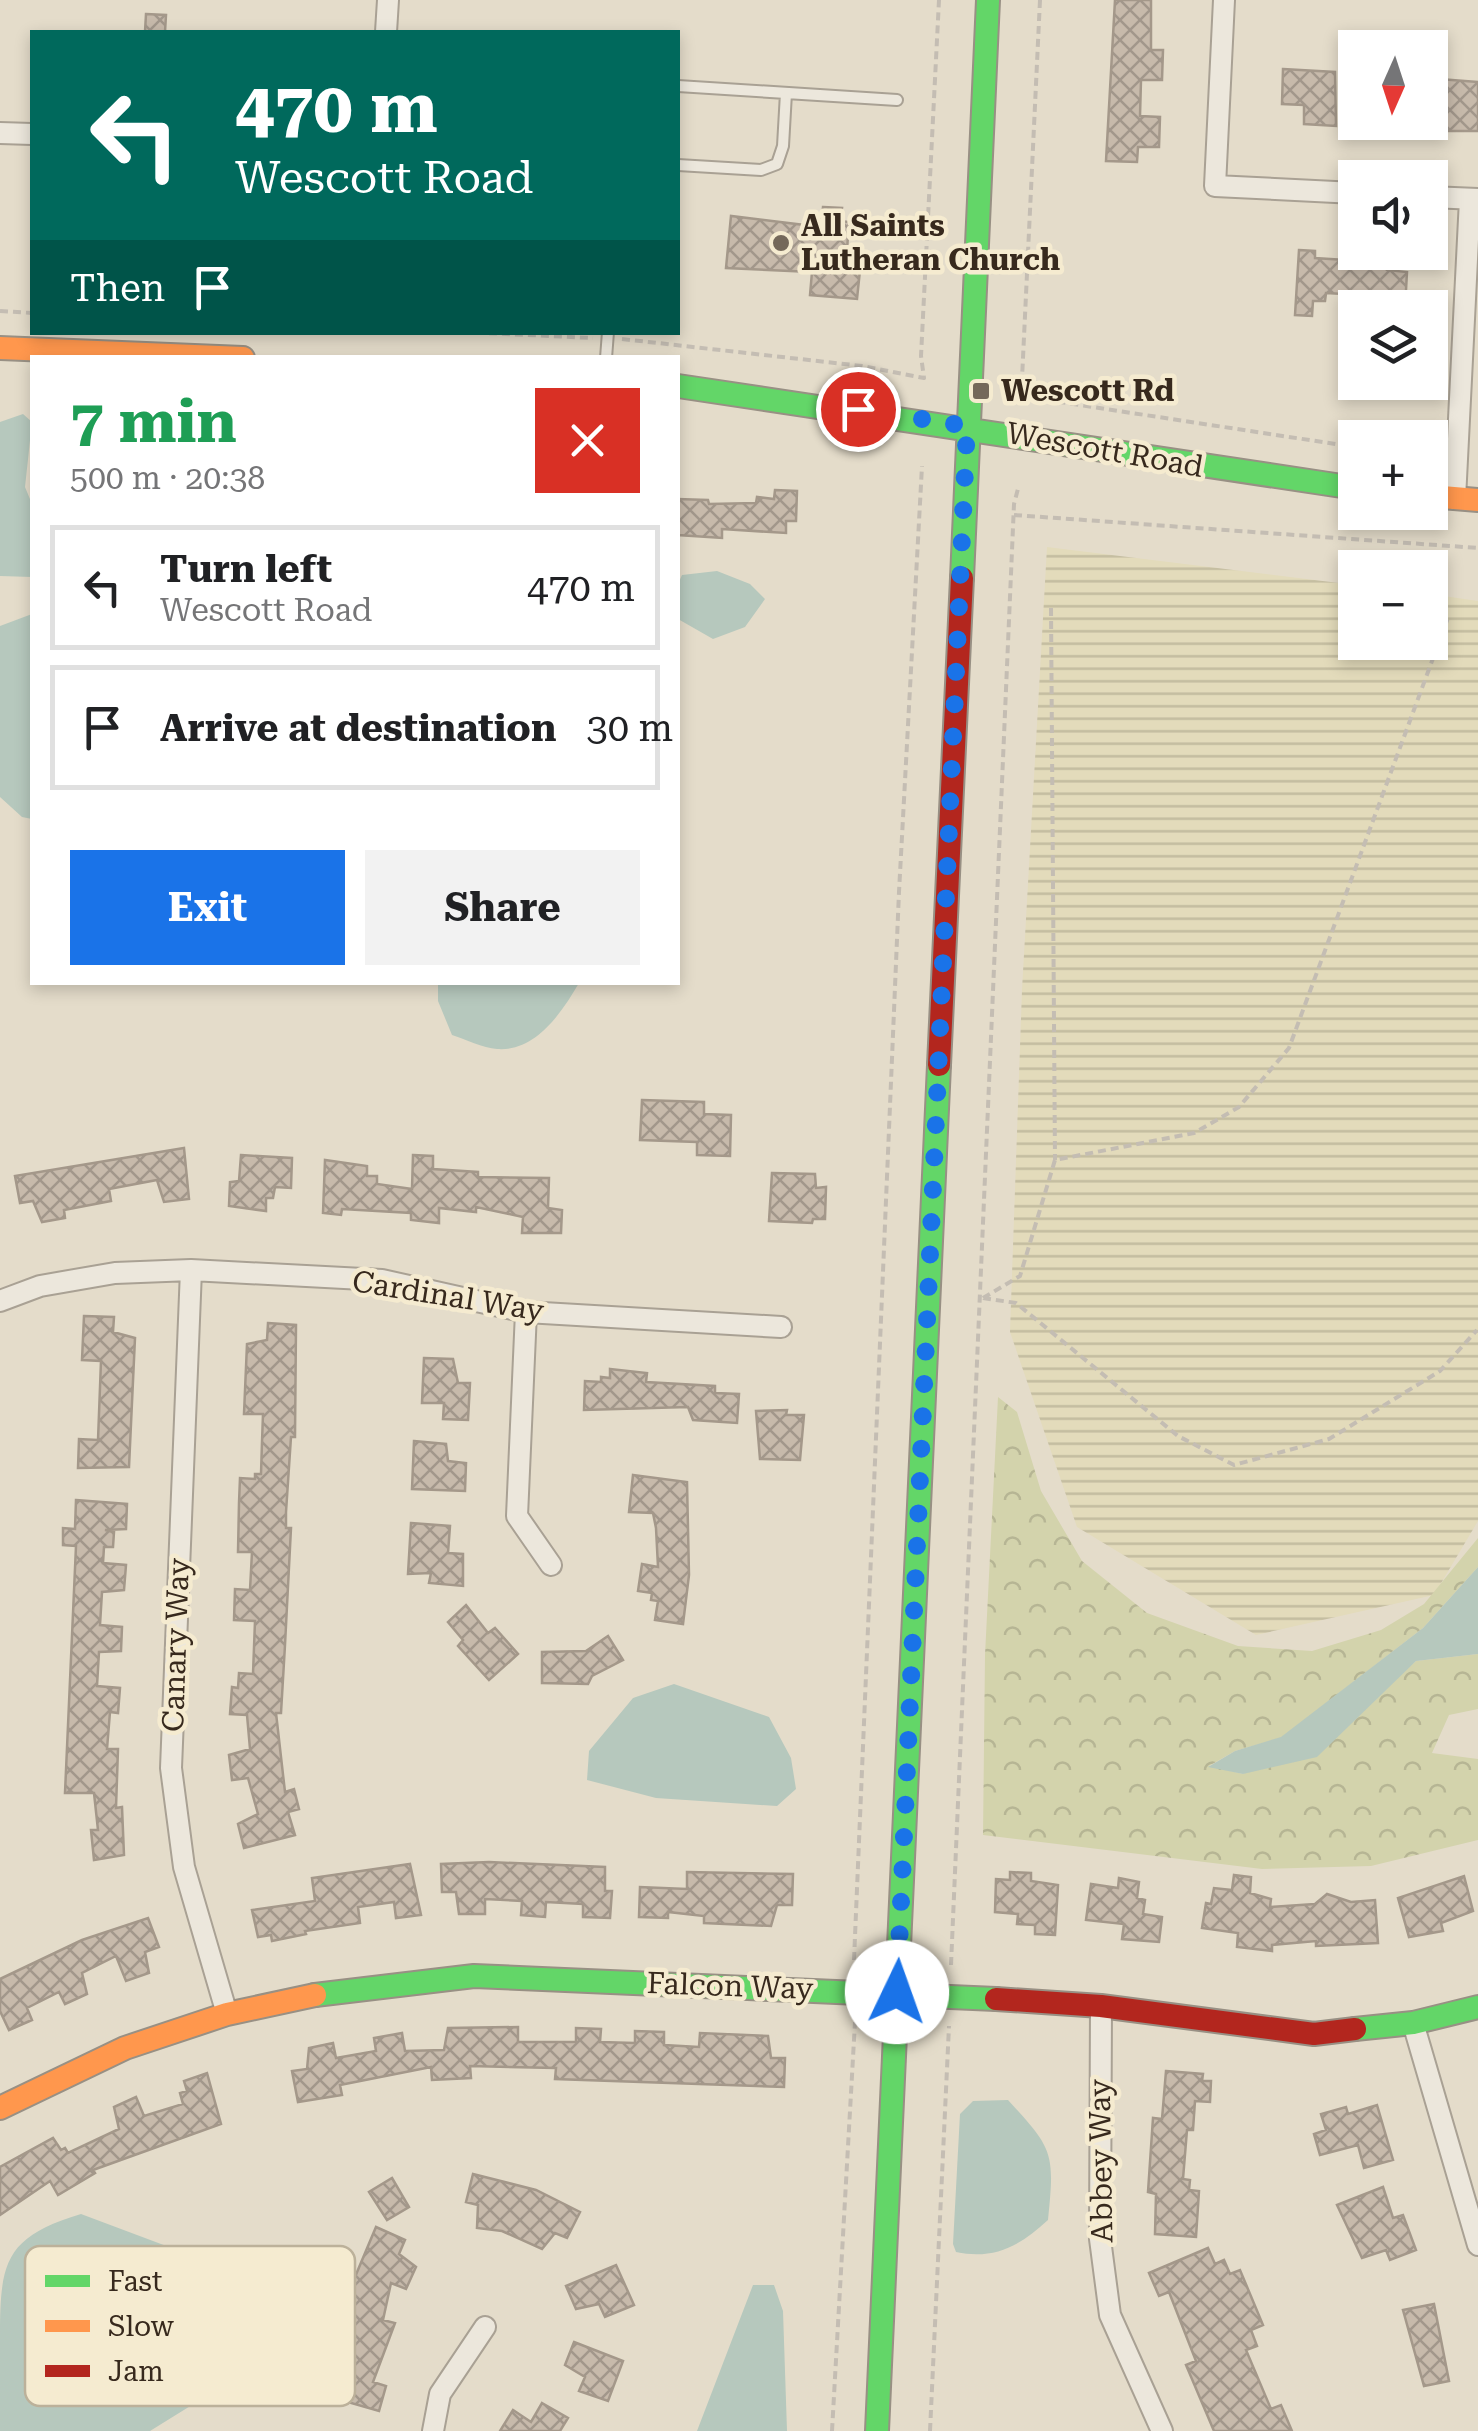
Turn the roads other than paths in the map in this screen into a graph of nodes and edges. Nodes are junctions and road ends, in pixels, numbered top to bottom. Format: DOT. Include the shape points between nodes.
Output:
graph roads {
  1 [pos="388,0"];
  2 [pos="988,0"];
  3 [pos="1224,0"];
  4 [pos="386,30"];
  5 [pos="680,86"];
  6 [pos="786,93"];
  7 [pos="898,100"];
  8 [pos="0,134"];
  9 [pos="30,134"];
  10 [pos="680,165"];
  11 [pos="1338,192"];
  12 [pos="1448,198"];
  13 [pos="1474,199"];
  14 [pos="0,348"];
  15 [pos="170,355"];
  16 [pos="680,386"];
  17 [pos="967,426"];
  18 [pos="1338,485"];
  19 [pos="1467,500"];
  20 [pos="191,1270"];
  21 [pos="0,1301"];
  22 [pos="526,1312"];
  23 [pos="780,1327"];
  24 [pos="551,1565"];
  25 [pos="897,1992"];
  26 [pos="1101,2006"];
  27 [pos="1478,2007"];
  28 [pos="227,2014"];
  29 [pos="1413,2024"];
  30 [pos="0,2108"];
  31 [pos="1478,2245"];
  32 [pos="485,2328"];
  33 [pos="433,2431"];
  34 [pos="877,2431"];
  35 [pos="1162,2431"];
  1 -- 4 [label="street"];
  2 -- 17 [label="street"];
  3 -- 11 [label="street" via="1215,186"];
  5 -- 6 [label="lane"];
  6 -- 7 [label="lane"];
  6 -- 10 [label="lane" via="777,164 761,170"];
  8 -- 9 [label="street"];
  12 -- 13 [label="street"];
  13 -- 19 [label="street"];
  14 -- 15 [label="street"];
  16 -- 17 [label="street, Wescott Road"];
  17 -- 18 [label="street, Wescott Road"];
  17 -- 25 [label="street"];
  20 -- 21 [label="street, Cardinal Way" via="115,1273 40,1286"];
  20 -- 22 [label="street, Cardinal Way" via="382,1280"];
  20 -- 28 [label="street, Canary Way" via="171,1768 184,1867"];
  22 -- 23 [label="street, Cardinal Way"];
  22 -- 24 [label="street" via="518,1516"];
  25 -- 26 [label="street, Falcon Way"];
  25 -- 28 [label="street, Falcon Way" via="474,1976 349,1988"];
  25 -- 34 [label="street"];
  26 -- 29 [label="street, Falcon Way" via="1314,2034"];
  26 -- 35 [label="street, Abbey Way" via="1100,2238 1110,2315"];
  27 -- 29 [label="street, Falcon Way"];
  28 -- 30 [label="street, Falcon Way" via="125,2048"];
  29 -- 31 [label="street"];
  32 -- 33 [label="street" via="440,2394"];
}
